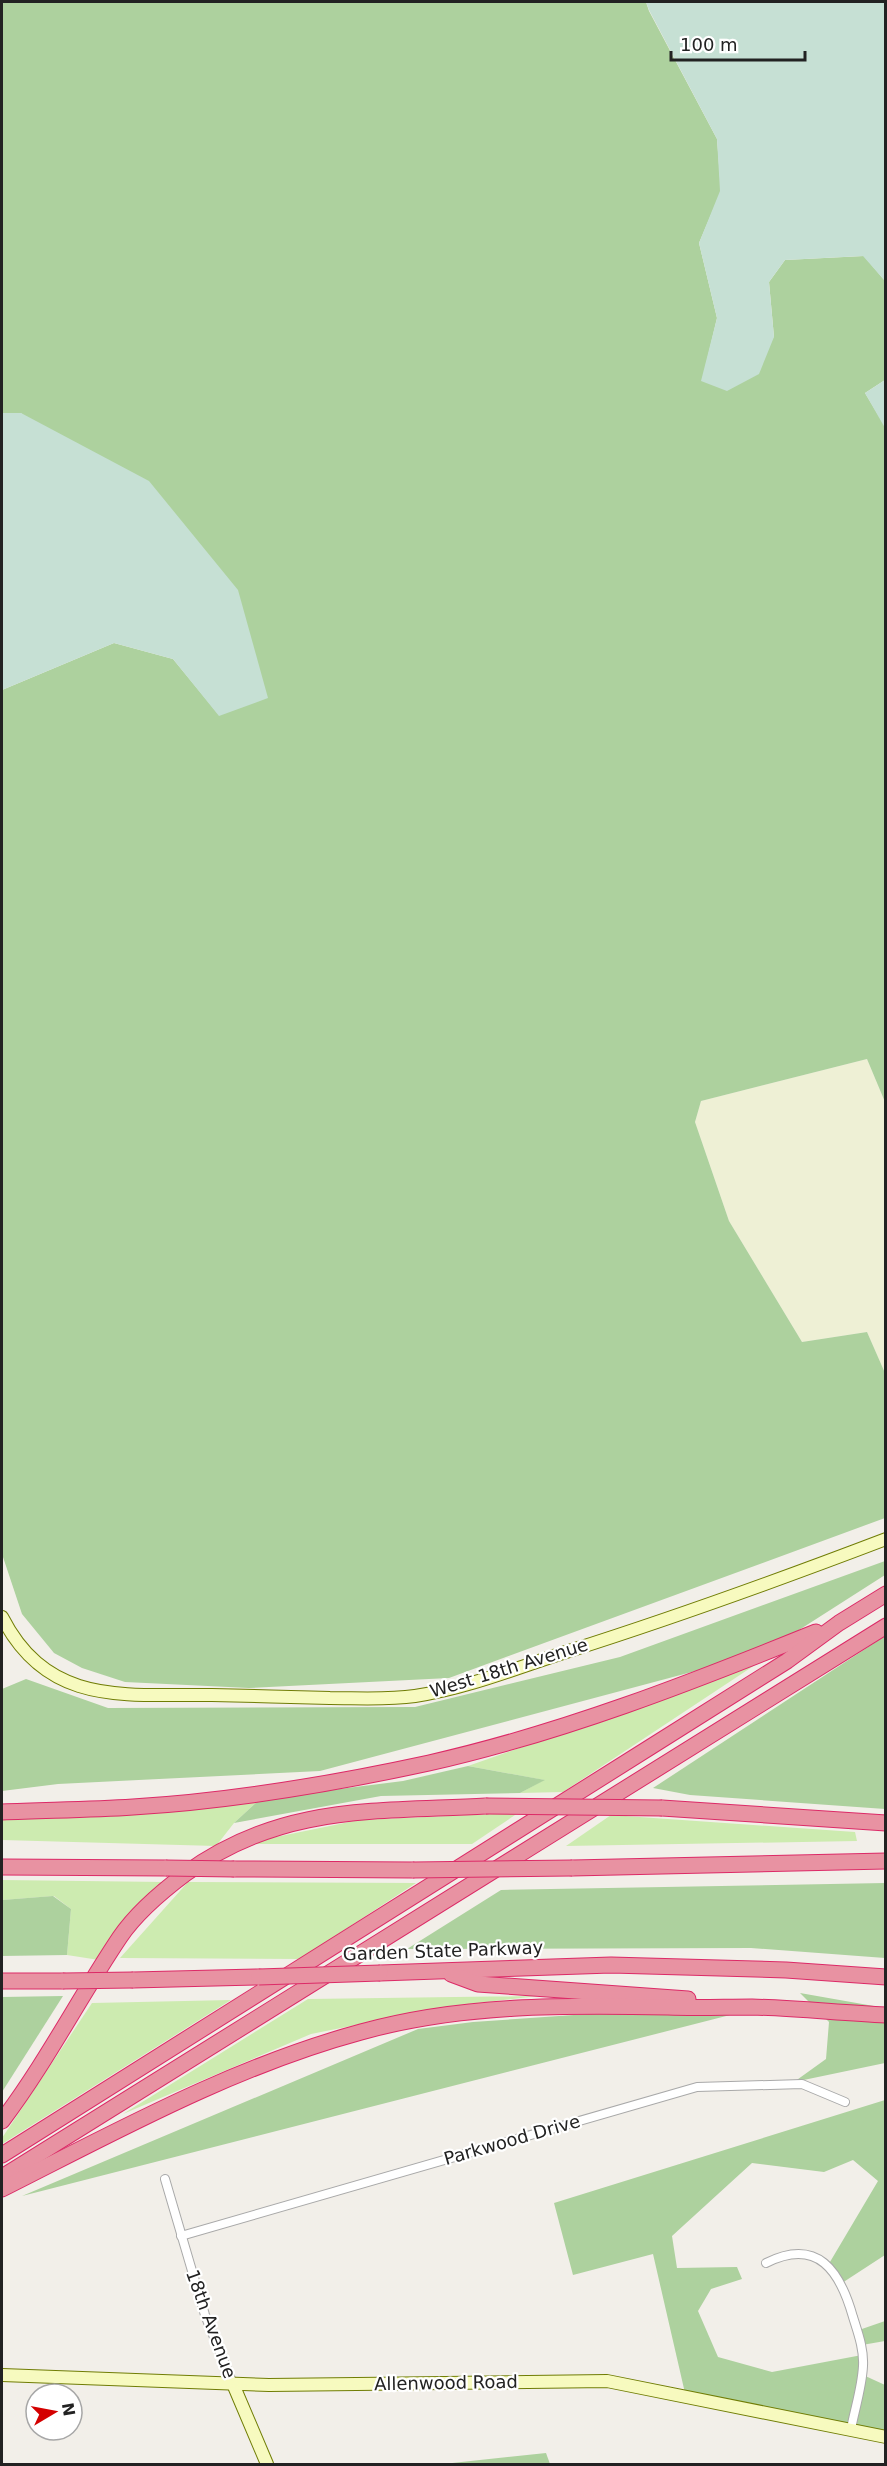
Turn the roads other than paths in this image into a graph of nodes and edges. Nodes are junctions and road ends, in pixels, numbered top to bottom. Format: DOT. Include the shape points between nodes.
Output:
graph roads {
  1 [pos="885,1539"];
  2 [pos="885,1594"];
  3 [pos="2,1617"];
  4 [pos="839,1623"];
  5 [pos="885,1626"];
  6 [pos="2,1812"];
  7 [pos="885,1823"];
  8 [pos="885,1861"];
  9 [pos="2,1867"];
  10 [pos="445,1972"];
  11 [pos="885,1977"];
  12 [pos="2,1981"];
  13 [pos="752,2007"];
  14 [pos="885,2016"];
  15 [pos="845,2102"];
  16 [pos="2,2121"];
  17 [pos="2,2155"];
  18 [pos="2,2177"];
  19 [pos="165,2179"];
  20 [pos="2,2189"];
  21 [pos="181,2236"];
  22 [pos="766,2263"];
  23 [pos="2,2374"];
  24 [pos="233,2384"];
  25 [pos="851,2429"];
  26 [pos="885,2437"];
  27 [pos="267,2464"];
  1 -- 3 [label="street, West 18th Avenue" via="670,1618 464,1685 412,1696 148,1695 88,1690 64,1682 34,1662 16,1643"];
  2 -- 4 [label="highway"];
  4 -- 6 [label="highway" via="769,1653 603,1713 432,1762 341,1781 210,1799 134,1807"];
  4 -- 17 [label="highway" via="787,1661"];
  5 -- 18 [label="highway"];
  7 -- 16 [label="highway, bridge" via="662,1808 486,1806 358,1812 293,1821 208,1857 148,1904 121,1936 36,2074"];
  8 -- 9 [label="highway, bridge" via="413,1870"];
  10 -- 11 [label="highway, Garden State Parkway" via="611,1965"];
  10 -- 12 [label="highway, Garden State Parkway, bridge"];
  10 -- 13 [label="highway" via="478,1984"];
  13 -- 14 [label="highway"];
  13 -- 20 [label="highway" via="540,2007 463,2012 392,2024 336,2039 243,2074"];
  15 -- 21 [label="street, Parkwood Drive" via="802,2084 697,2087"];
  19 -- 21 [label="street, 18th Avenue"];
  21 -- 24 [label="street, 18th Avenue" via="205,2315"];
  22 -- 25 [label="street" via="785,2255 807,2255 829,2268 843,2284 863,2357"];
  23 -- 24 [label="street, Allenwood Road"];
  24 -- 25 [label="street, Allenwood Road" via="618,2382"];
  24 -- 27 [label="street, 18th Avenue"];
  25 -- 26 [label="street, Allenwood Road"];
}
